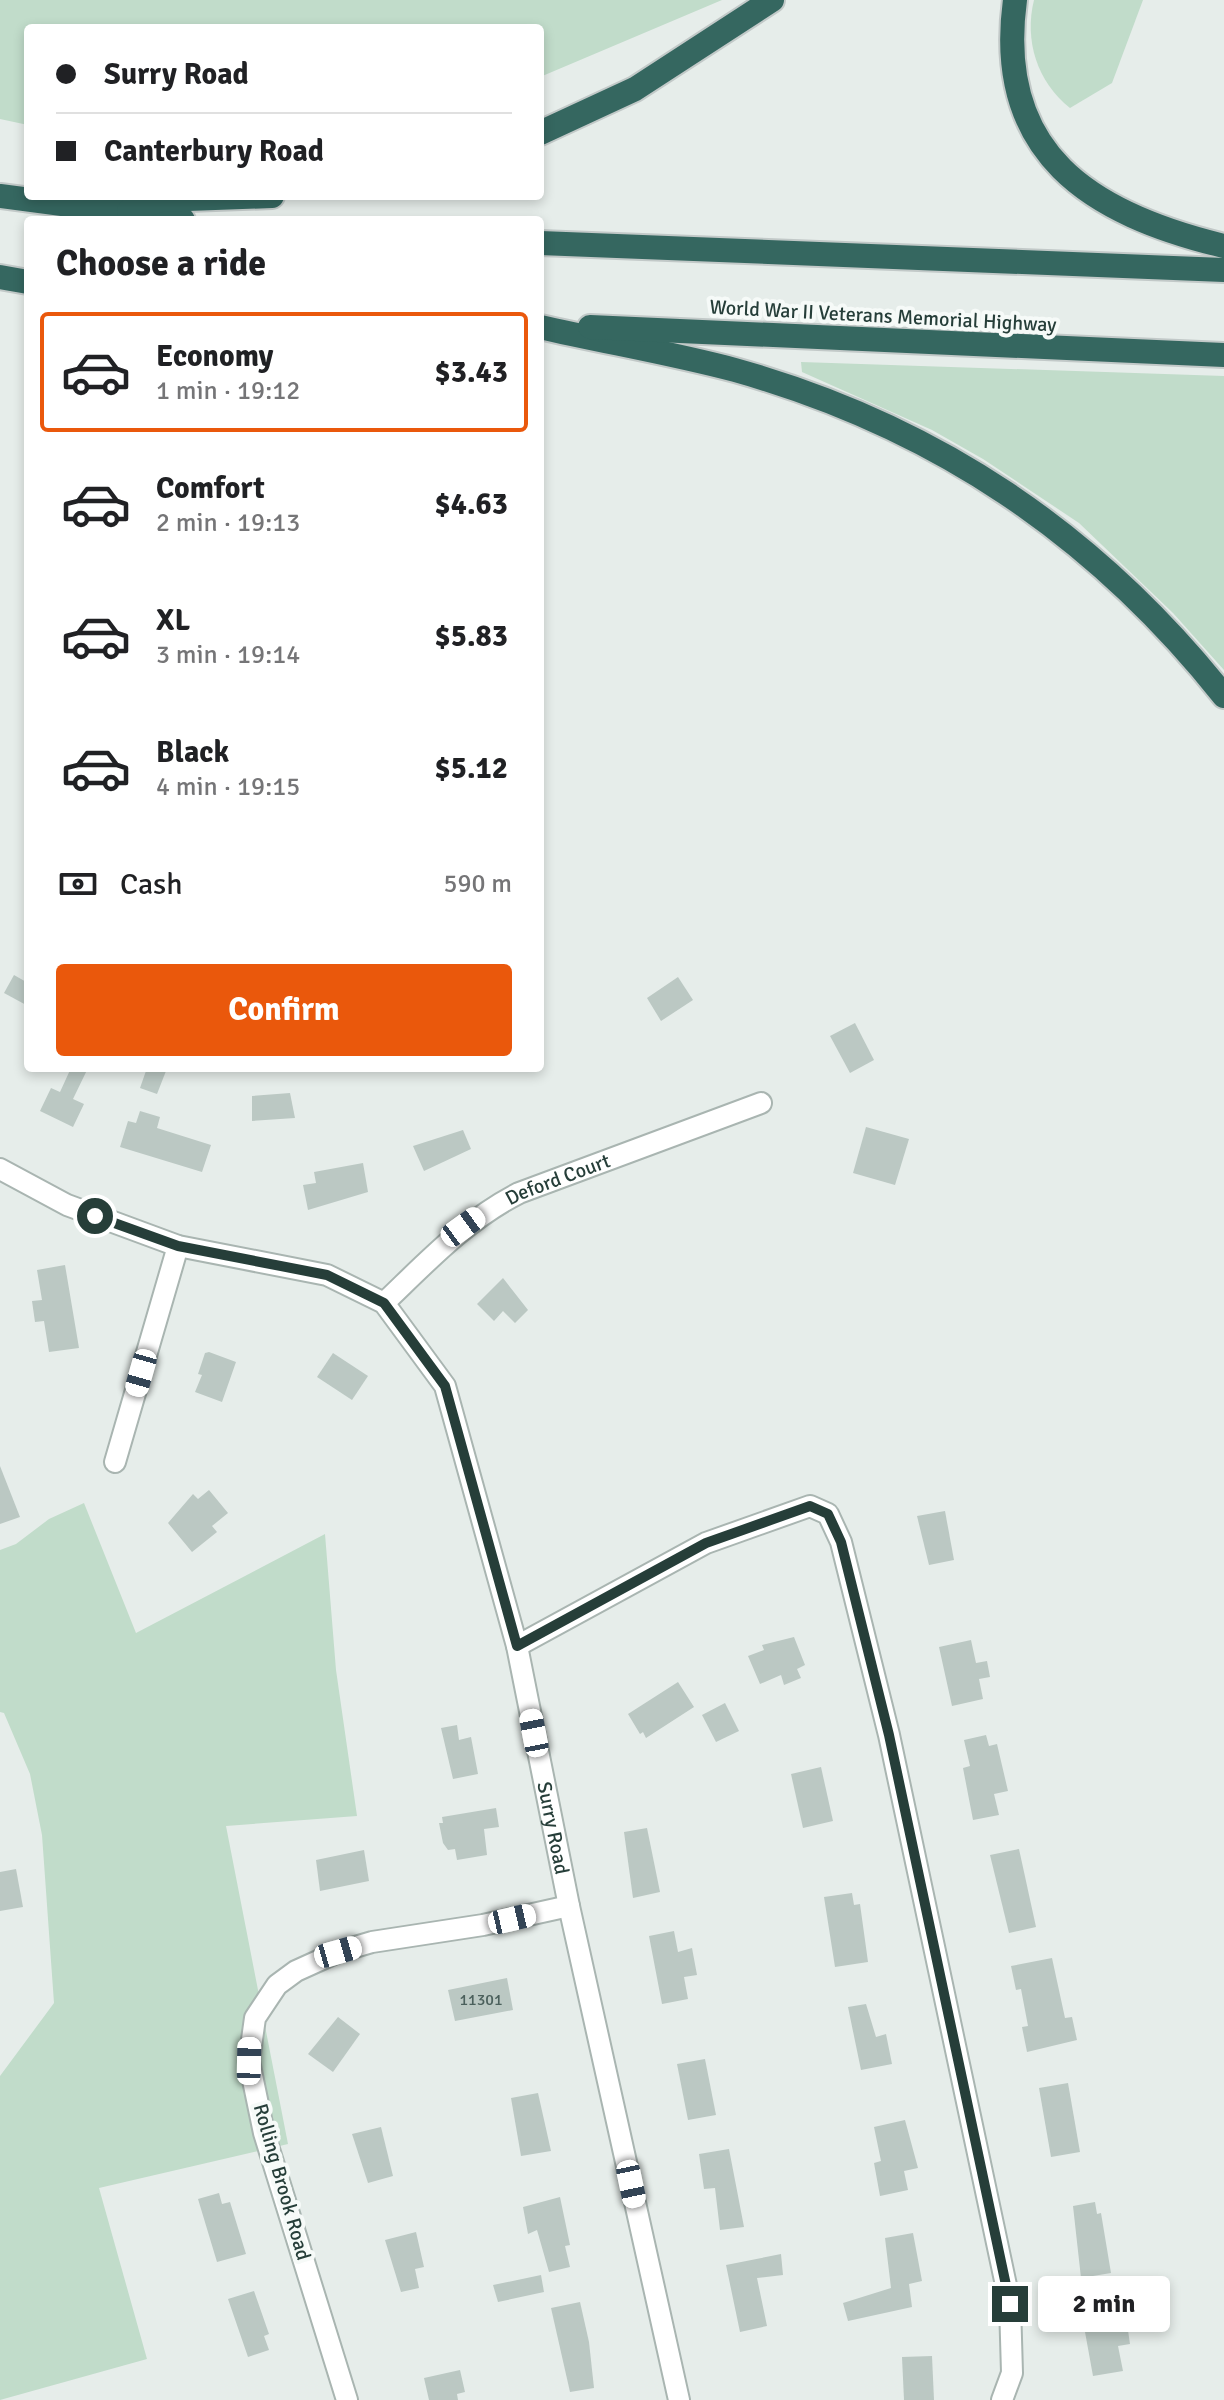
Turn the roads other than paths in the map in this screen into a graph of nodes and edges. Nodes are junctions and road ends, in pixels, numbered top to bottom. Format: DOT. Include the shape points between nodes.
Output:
graph roads {
  1 [pos="772,0"];
  2 [pos="1015,0"];
  3 [pos="544,131"];
  4 [pos="0,196"];
  5 [pos="24,200"];
  6 [pos="27,200"];
  7 [pos="161,200"];
  8 [pos="121,214"];
  9 [pos="142,216"];
  10 [pos="544,243"];
  11 [pos="1224,246"];
  12 [pos="1224,270"];
  13 [pos="0,277"];
  14 [pos="24,281"];
  15 [pos="544,326"];
  16 [pos="544,327"];
  17 [pos="1224,355"];
  18 [pos="1224,696"];
  19 [pos="761,1103"];
  20 [pos="0,1169"];
  21 [pos="178,1246"];
  22 [pos="384,1303"];
  23 [pos="115,1462"];
  24 [pos="517,1646"];
  25 [pos="569,1906"];
  26 [pos="347,2400"];
  27 [pos="679,2400"];
  28 [pos="1002,2400"];
  1 -- 3 [label="highway" via="635,89"];
  2 -- 11 [label="highway" via="1012,33 1020,95 1030,125 1064,171 1113,210"];
  4 -- 5 [label="highway"];
  6 -- 8 [label="highway"];
  7 -- 8 [label="highway"];
  8 -- 9 [label="highway"];
  10 -- 12 [label="highway"];
  13 -- 14 [label="highway"];
  15 -- 17 [label="highway, World War II Veterans Memorial Highway"];
  16 -- 18 [label="highway" via="733,370 837,405 925,444 1008,492 1084,548 1179,641"];
  19 -- 22 [label="street, Deford Court" via="490,1208"];
  20 -- 21 [label="street, Surry Road" via="67,1205"];
  21 -- 22 [label="street, Surry Road" via="327,1275"];
  21 -- 23 [label="street"];
  22 -- 24 [label="street, Surry Road" via="445,1386"];
  24 -- 25 [label="street, Surry Road"];
  24 -- 28 [label="street" via="706,1543 810,1506 828,1514 841,1542 889,1735 1010,2304 1012,2373"];
  25 -- 26 [label="street, Rolling Brook Road" via="338,1952 277,1985 255,2018 249,2061 264,2133"];
  25 -- 27 [label="street, Surry Road"];
}
